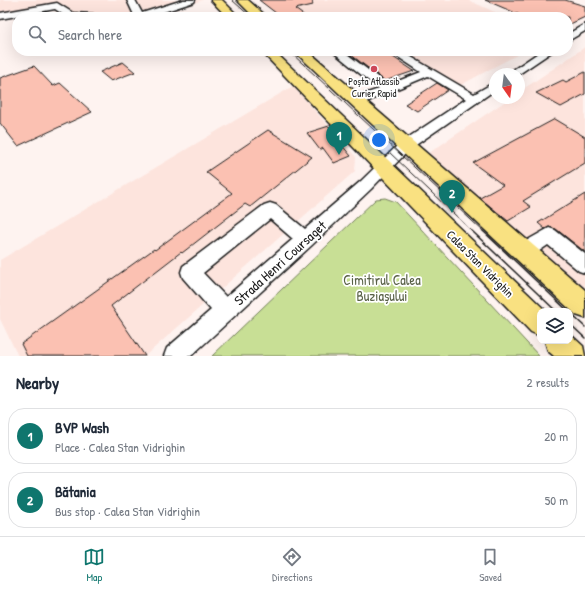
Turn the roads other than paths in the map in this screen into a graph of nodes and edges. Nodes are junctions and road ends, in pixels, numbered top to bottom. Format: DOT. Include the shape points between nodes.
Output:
graph roads {
  1 [pos="131,0"];
  2 [pos="190,0"];
  3 [pos="216,0"];
  4 [pos="242,0"];
  5 [pos="23,12"];
  6 [pos="65,12"];
  7 [pos="137,12"];
  8 [pos="155,12"];
  9 [pos="228,12"];
  10 [pos="255,12"];
  11 [pos="12,14"];
  12 [pos="0,16"];
  13 [pos="585,27"];
  14 [pos="573,35"];
  15 [pos="272,56"];
  16 [pos="306,56"];
  17 [pos="343,56"];
  18 [pos="402,56"];
  19 [pos="540,56"];
  20 [pos="521,68"];
  21 [pos="429,72"];
  22 [pos="489,89"];
  23 [pos="387,90"];
  24 [pos="474,99"];
  25 [pos="357,101"];
  26 [pos="406,146"];
  27 [pos="385,168"];
  28 [pos="306,240"];
  29 [pos="524,252"];
  30 [pos="585,265"];
  31 [pos="585,306"];
  32 [pos="226,312"];
  33 [pos="537,320"];
  34 [pos="561,344"];
  35 [pos="175,356"];
  36 [pos="573,356"];
  1 -- 7 [label="street"];
  2 -- 8 [label="street"];
  3 -- 9 [label="main road"];
  4 -- 10 [label="main road"];
  5 -- 6 [label="street" via="57,6"];
  11 -- 12 [label="street"];
  13 -- 14 [label="street"];
  15 -- 27 [label="main road, Calea Stan Vidrighin"];
  16 -- 25 [label="main road"];
  17 -- 23 [label="street"];
  18 -- 21 [label="street"];
  19 -- 20 [label="street"];
  21 -- 23 [label="street"];
  21 -- 24 [label="street"];
  22 -- 24 [label="street, Strada Henri Coursaget"];
  23 -- 25 [label="street"];
  24 -- 26 [label="street, Strada Henri Coursaget"];
  25 -- 26 [label="main road"];
  26 -- 27 [label="street, Strada Henri Coursaget"];
  26 -- 29 [label="main road"];
  27 -- 28 [label="street, Strada Henri Coursaget"];
  27 -- 33 [label="main road, Calea Stan Vidrighin"];
  28 -- 32 [label="street, Strada Henri Coursaget"];
  28 -- 32 [label="street" via="270,210 190,272"];
  29 -- 30 [label="street" via="549,236"];
  29 -- 31 [label="main road"];
  32 -- 35 [label="street, Strada Henri Coursaget"];
  34 -- 36 [label="main road"];
}
